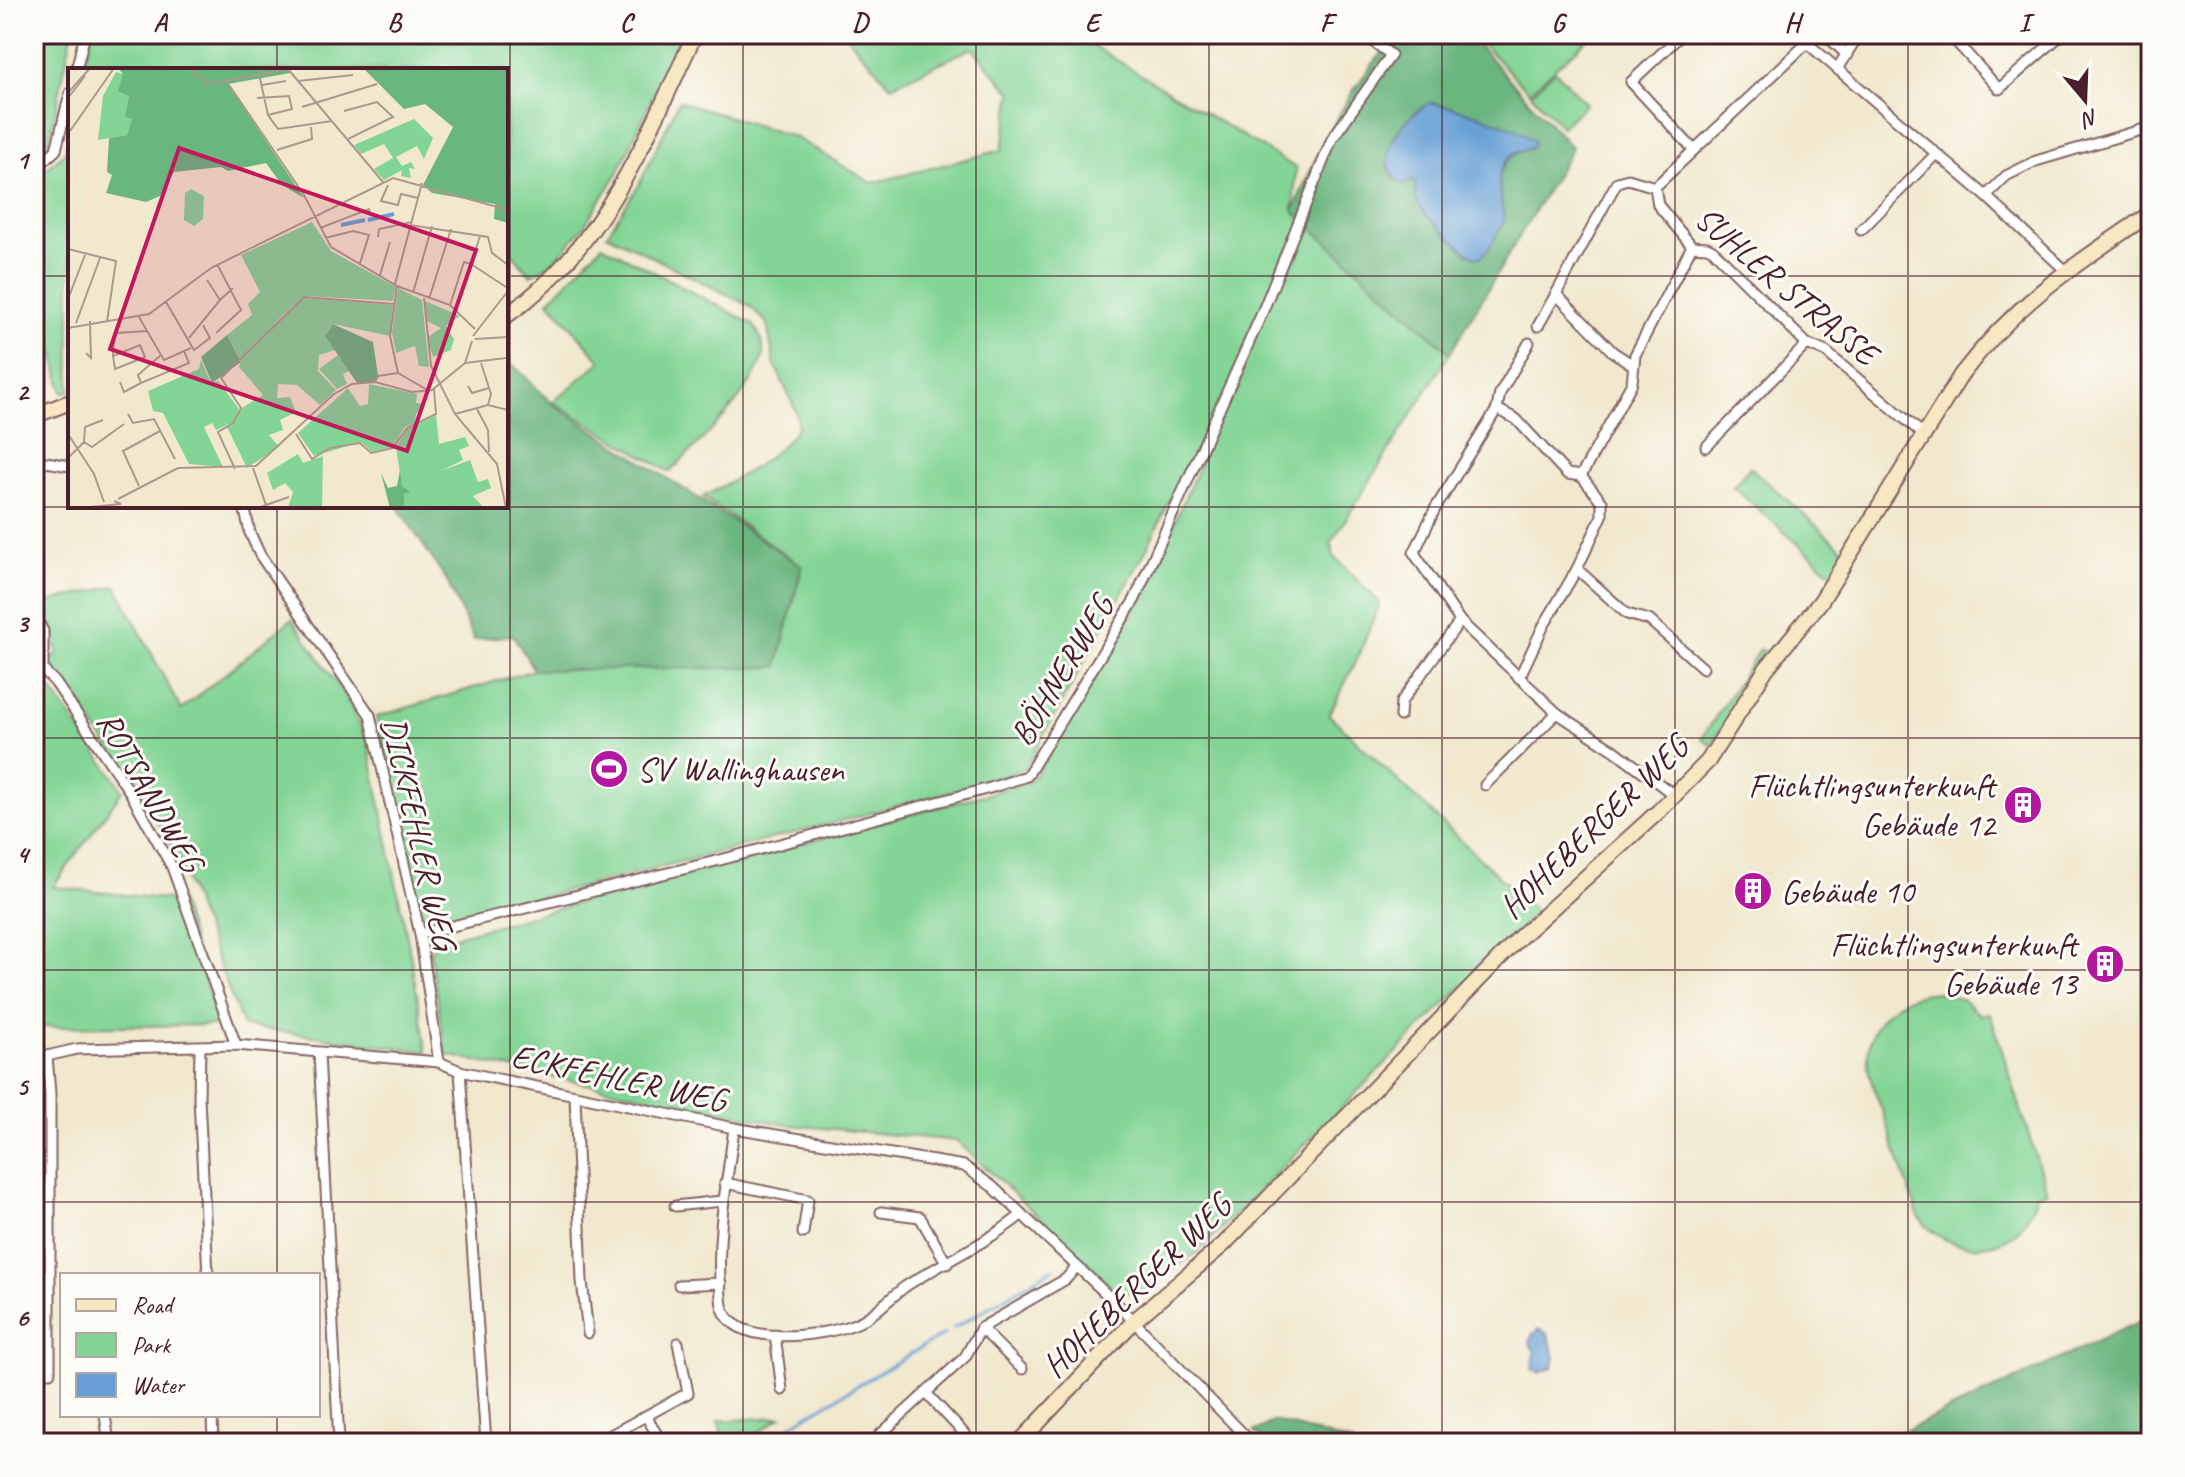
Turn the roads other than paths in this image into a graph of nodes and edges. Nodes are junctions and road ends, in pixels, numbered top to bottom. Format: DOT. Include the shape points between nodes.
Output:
graph roads {
  1 [pos="85,34"];
  2 [pos="695,34"];
  3 [pos="1363,34"];
  4 [pos="1682,34"];
  5 [pos="1816,34"];
  6 [pos="1825,34"];
  7 [pos="1859,34"];
  8 [pos="1949,34"];
  9 [pos="2062,34"];
  10 [pos="1807,43"];
  11 [pos="1847,55"];
  12 [pos="76,68"];
  13 [pos="1837,69"];
  14 [pos="68,101"];
  15 [pos="2151,127"];
  16 [pos="1693,149"];
  17 [pos="1936,154"];
  18 [pos="34,170"];
  19 [pos="1655,187"];
  20 [pos="1986,196"];
  21 [pos="2151,213"];
  22 [pos="1861,230"];
  23 [pos="1692,246"];
  24 [pos="2066,271"];
  25 [pos="1556,294"];
  26 [pos="508,314"];
  27 [pos="1538,326"];
  28 [pos="1529,343"];
  29 [pos="1807,344"];
  30 [pos="1633,365"];
  31 [pos="68,403"];
  32 [pos="1497,409"];
  33 [pos="34,416"];
  34 [pos="1924,435"];
  35 [pos="1706,447"];
  36 [pos="34,460"];
  37 [pos="68,466"];
  38 [pos="1581,476"];
  39 [pos="244,508"];
  40 [pos="1577,569"];
  41 [pos="34,614"];
  42 [pos="1460,621"];
  43 [pos="1703,668"];
  44 [pos="1519,678"];
  45 [pos="1557,713"];
  46 [pos="1400,716"];
  47 [pos="1485,785"];
  48 [pos="1674,795"];
  49 [pos="420,934"];
  50 [pos="236,1045"];
  51 [pos="200,1047"];
  52 [pos="34,1053"];
  53 [pos="319,1053"];
  54 [pos="47,1056"];
  55 [pos="439,1062"];
  56 [pos="460,1071"];
  57 [pos="575,1095"];
  58 [pos="734,1128"];
  59 [pos="725,1183"];
  60 [pos="722,1201"];
  61 [pos="675,1206"];
  62 [pos="881,1212"];
  63 [pos="1020,1216"];
  64 [pos="803,1233"];
  65 [pos="947,1264"];
  66 [pos="1076,1267"];
  67 [pos="208,1273"];
  68 [pos="721,1283"];
  69 [pos="679,1285"];
  70 [pos="1134,1321"];
  71 [pos="981,1328"];
  72 [pos="588,1333"];
  73 [pos="775,1335"];
  74 [pos="678,1343"];
  75 [pos="1022,1369"];
  76 [pos="60,1371"];
  77 [pos="34,1372"];
  78 [pos="50,1372"];
  79 [pos="782,1390"];
  80 [pos="927,1394"];
  81 [pos="646,1416"];
  82 [pos="105,1417"];
  83 [pos="212,1417"];
  84 [pos="878,1441"];
  85 [pos="109,1443"];
  86 [pos="213,1443"];
  87 [pos="339,1443"];
  88 [pos="486,1443"];
  89 [pos="596,1443"];
  90 [pos="662,1443"];
  91 [pos="973,1443"];
  92 [pos="1019,1443"];
  93 [pos="1252,1443"];
  1 -- 12 [label="street"];
  2 -- 26 [label="street" via="610,206 572,257"];
  3 -- 49 [label="street, BÖHNERWEG" via="1391,55 1332,139 1262,313 1135,599 1027,776"];
  4 -- 16 [label="street" via="1631,82"];
  5 -- 10 [label="street"];
  6 -- 11 [label="street"];
  7 -- 11 [label="street"];
  8 -- 9 [label="street" via="1999,89"];
  10 -- 13 [label="street"];
  10 -- 16 [label="street"];
  11 -- 13 [label="street"];
  13 -- 17 [label="street"];
  14 -- 18 [label="street" via="56,150"];
  15 -- 20 [label="street" via="2036,161 2006,176"];
  16 -- 19 [label="street"];
  17 -- 20 [label="street"];
  17 -- 22 [label="street"];
  19 -- 23 [label="street, SUHLER STRASSE" via="1658,205"];
  19 -- 25 [label="street" via="1628,179 1617,182"];
  20 -- 24 [label="street"];
  21 -- 24 [label="street, HOHEBERGER WEG"];
  23 -- 29 [label="street, SUHLER STRASSE" via="1713,250"];
  23 -- 30 [label="street"];
  24 -- 34 [label="street, HOHEBERGER WEG" via="1984,344"];
  25 -- 27 [label="street"];
  25 -- 30 [label="street" via="1613,352"];
  28 -- 32 [label="street" via="1500,393"];
  29 -- 34 [label="street, SUHLER STRASSE" via="1826,352"];
  29 -- 35 [label="street"];
  30 -- 38 [label="street" via="1632,383"];
  31 -- 33 [label="street"];
  32 -- 38 [label="street" via="1516,419 1567,474"];
  32 -- 42 [label="street" via="1414,553"];
  34 -- 48 [label="street, HOHEBERGER WEG" via="1821,601 1766,669 1708,761"];
  36 -- 37 [label="street"];
  38 -- 40 [label="street" via="1602,502 1602,516"];
  39 -- 49 [label="street, DICKFEHLER WEG" via="260,555 370,715"];
  40 -- 43 [label="street" via="1627,614 1649,620"];
  40 -- 44 [label="street"];
  41 -- 50 [label="street, ROTSANDWEG" via="43,631 43,670 130,792 172,867"];
  42 -- 44 [label="street"];
  42 -- 46 [label="street" via="1401,702"];
  44 -- 45 [label="street"];
  45 -- 47 [label="street"];
  45 -- 48 [label="street"];
  48 -- 70 [label="street, HOHEBERGER WEG" via="1520,937 1223,1245"];
  49 -- 55 [label="street, DICKFEHLER WEG"];
  50 -- 51 [label="street, ECKFEHLER WEG"];
  50 -- 53 [label="street, ECKFEHLER WEG"];
  51 -- 54 [label="street, ECKFEHLER WEG" via="77,1049"];
  51 -- 67 [label="street"];
  52 -- 54 [label="street, ECKFEHLER WEG"];
  53 -- 55 [label="street, ECKFEHLER WEG"];
  53 -- 87 [label="street"];
  54 -- 78 [label="street"];
  55 -- 56 [label="street, ECKFEHLER WEG"];
  56 -- 57 [label="street, ECKFEHLER WEG"];
  56 -- 88 [label="street"];
  57 -- 58 [label="street, ECKFEHLER WEG"];
  57 -- 72 [label="street"];
  58 -- 59 [label="street"];
  58 -- 63 [label="street, ECKFEHLER WEG" via="964,1166"];
  59 -- 60 [label="street"];
  59 -- 64 [label="street" via="808,1200"];
  60 -- 61 [label="street"];
  60 -- 68 [label="street"];
  62 -- 65 [label="street" via="920,1217"];
  63 -- 65 [label="street"];
  63 -- 66 [label="street, ECKFEHLER WEG"];
  65 -- 73 [label="street" via="855,1325 813,1335"];
  66 -- 70 [label="street, ECKFEHLER WEG"];
  66 -- 71 [label="street" via="1066,1279"];
  68 -- 69 [label="street"];
  68 -- 73 [label="street" via="724,1312 741,1330"];
  70 -- 92 [label="street, HOHEBERGER WEG"];
  70 -- 93 [label="street, ECKFEHLER WEG"];
  71 -- 75 [label="street"];
  71 -- 80 [label="street" via="965,1357"];
  73 -- 79 [label="street"];
  74 -- 81 [label="street" via="688,1393"];
  76 -- 78 [label="street"];
  77 -- 78 [label="street"];
  80 -- 84 [label="street"];
  80 -- 91 [label="street"];
  81 -- 89 [label="street"];
  81 -- 90 [label="street"];
  82 -- 85 [label="street"];
  83 -- 86 [label="street"];
}
